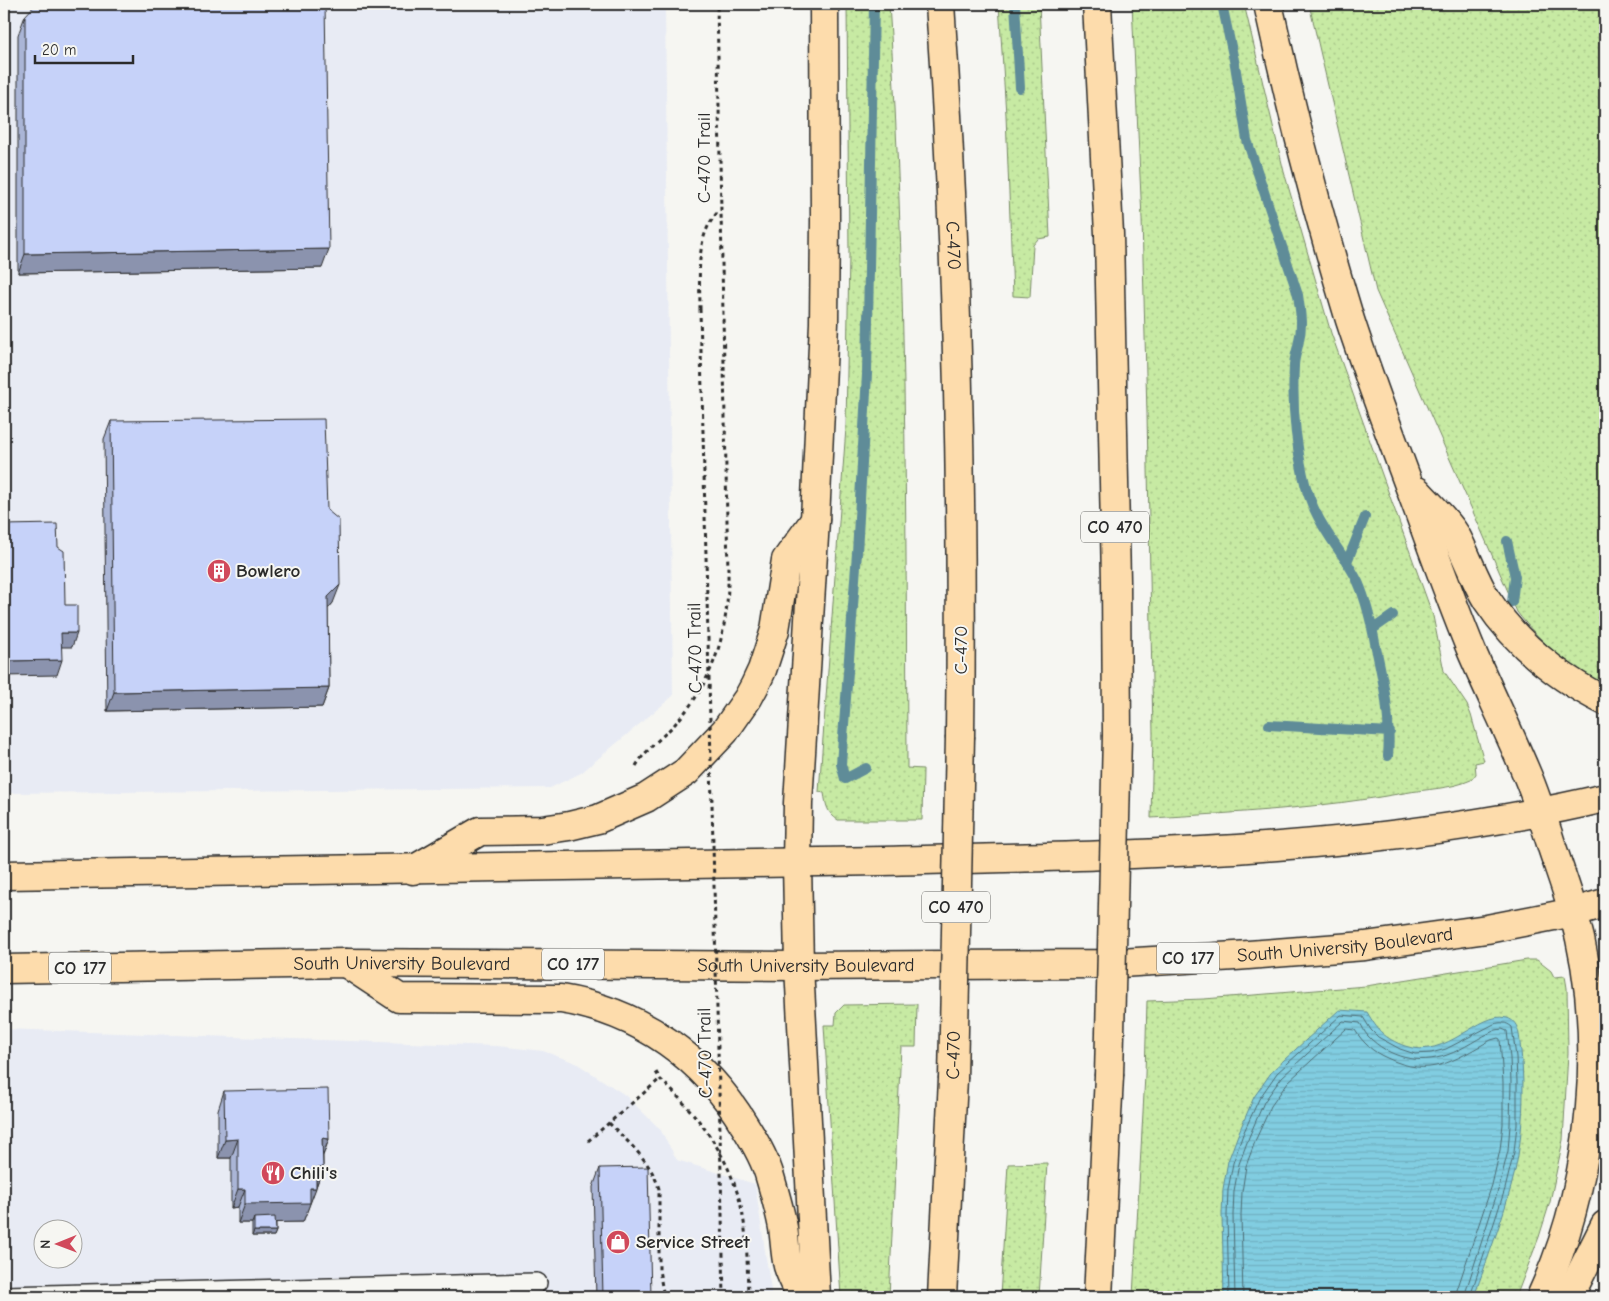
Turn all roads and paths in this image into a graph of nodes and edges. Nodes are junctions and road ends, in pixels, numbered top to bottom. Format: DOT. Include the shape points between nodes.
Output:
graph roads {
  1 [pos="717,4"];
  2 [pos="824,4"];
  3 [pos="940,4"];
  4 [pos="1097,4"];
  5 [pos="1268,4"];
  6 [pos="720,210"];
  7 [pos="1407,479"];
  8 [pos="815,520"];
  9 [pos="1605,702"];
  10 [pos="635,773"];
  11 [pos="1605,798"];
  12 [pos="1541,812"];
  13 [pos="797,863"];
  14 [pos="413,870"];
  15 [pos="4,875"];
  16 [pos="1605,903"];
  17 [pos="1574,912"];
  18 [pos="346,963"];
  19 [pos="800,966"];
  20 [pos="4,969"];
  21 [pos="655,1068"];
  22 [pos="660,1079"];
  23 [pos="609,1123"];
  24 [pos="588,1141"];
  25 [pos="1605,1225"];
  26 [pos="537,1283"];
  27 [pos="4,1296"];
  28 [pos="664,1297"];
  29 [pos="724,1297"];
  30 [pos="748,1297"];
  31 [pos="802,1297"];
  32 [pos="816,1297"];
  33 [pos="942,1297"];
  34 [pos="1098,1297"];
  35 [pos="1541,1297"];
  36 [pos="1569,1297"];
  1 -- 6 [label="path, C-470 Trail"];
  2 -- 8 [label="main road" via="825,289"];
  3 -- 33 [label="main road, C-470 / CO 470, bridge" via="958,394 961,616 953,1079"];
  4 -- 34 [label="main road, CO 470, bridge" via="1108,234 1117,735 1109,1076"];
  5 -- 7 [label="main road" via="1293,118 1336,271"];
  6 -- 10 [label="path" via="728,573 726,621 715,661 688,709 636,765"];
  6 -- 29 [label="path, C-470 Trail, bridge" via="705,231 702,245 700,309"];
  7 -- 9 [label="main road" via="1454,532 1486,598 1506,625 1548,666"];
  7 -- 12 [label="main road" via="1471,650"];
  8 -- 13 [label="main road"];
  8 -- 14 [label="main road" via="786,560 775,630 755,686 725,731 686,772 646,798 598,819 542,830 480,831"];
  11 -- 12 [label="main road"];
  12 -- 13 [label="main road" via="1456,827 1220,851"];
  12 -- 17 [label="main road"];
  13 -- 14 [label="main road"];
  13 -- 19 [label="main road"];
  14 -- 15 [label="main road"];
  16 -- 17 [label="main road, South University Boulevard"];
  17 -- 19 [label="main road, South University Boulevard / CO 177" via="1416,940 1244,956 1082,964"];
  17 -- 35 [label="main road" via="1589,1005 1591,1093 1583,1160 1570,1217"];
  18 -- 19 [label="main road, South University Boulevard / CO 177"];
  18 -- 20 [label="main road, South University Boulevard / CO 177"];
  18 -- 31 [label="main road" via="399,998 578,1002 609,1012 663,1038 697,1065 723,1093 753,1140 770,1176 783,1226 788,1266"];
  19 -- 32 [label="main road"];
  21 -- 22 [label="path"];
  22 -- 23 [label="path"];
  22 -- 30 [label="path" via="701,1122 727,1167 742,1213"];
  23 -- 24 [label="path"];
  23 -- 28 [label="path" via="636,1150 656,1178"];
  25 -- 36 [label="main road"];
  26 -- 27 [label="lane"];
}
